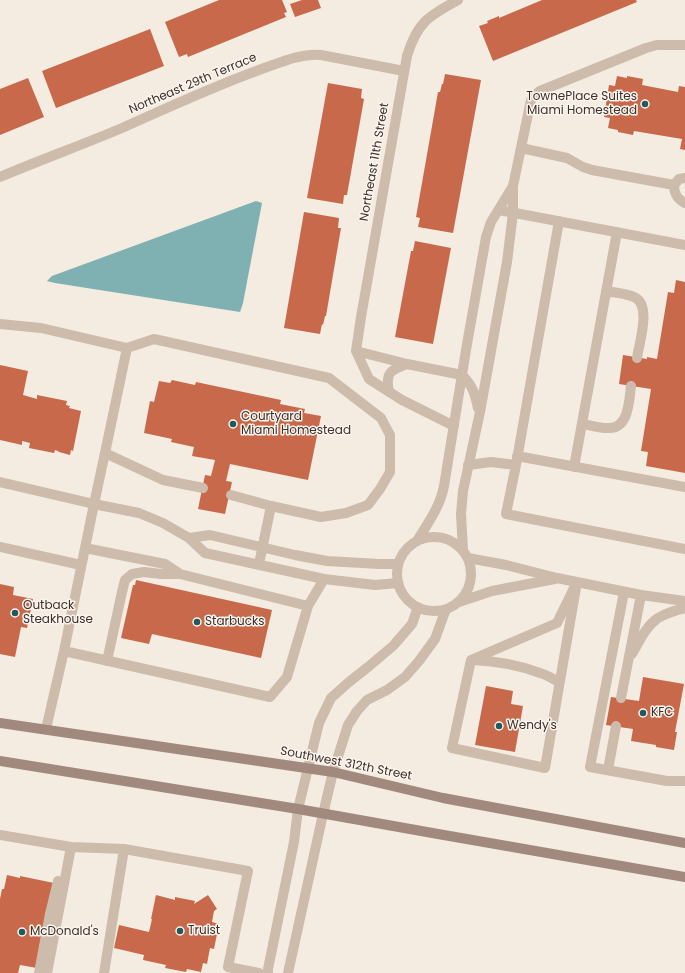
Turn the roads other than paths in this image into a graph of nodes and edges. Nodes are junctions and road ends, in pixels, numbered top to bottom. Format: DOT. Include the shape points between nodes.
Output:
graph roads {
  1 [pos="458,0"];
  2 [pos="685,45"];
  3 [pos="404,71"];
  4 [pos="521,148"];
  5 [pos="0,177"];
  6 [pos="685,178"];
  7 [pos="674,184"];
  8 [pos="513,186"];
  9 [pos="685,203"];
  10 [pos="499,210"];
  11 [pos="513,213"];
  12 [pos="559,221"];
  13 [pos="617,232"];
  14 [pos="685,244"];
  15 [pos="606,291"];
  16 [pos="0,324"];
  17 [pos="127,348"];
  18 [pos="356,351"];
  19 [pos="637,358"];
  20 [pos="407,364"];
  21 [pos="462,375"];
  22 [pos="632,386"];
  23 [pos="389,392"];
  24 [pos="480,412"];
  25 [pos="582,424"];
  26 [pos="454,426"];
  27 [pos="105,453"];
  28 [pos="516,461"];
  29 [pos="468,465"];
  30 [pos="574,467"];
  31 [pos="0,482"];
  32 [pos="685,487"];
  33 [pos="203,488"];
  34 [pos="231,495"];
  35 [pos="94,504"];
  36 [pos="271,506"];
  37 [pos="189,538"];
  38 [pos="417,541"];
  39 [pos="0,547"];
  40 [pos="263,547"];
  41 [pos="85,548"];
  42 [pos="685,549"];
  43 [pos="465,554"];
  44 [pos="259,564"];
  45 [pos="398,564"];
  46 [pos="81,565"];
  47 [pos="180,574"];
  48 [pos="557,578"];
  49 [pos="324,579"];
  50 [pos="577,582"];
  51 [pos="398,583"];
  52 [pos="624,592"];
  53 [pos="641,595"];
  54 [pos="685,601"];
  55 [pos="459,602"];
  56 [pos="308,606"];
  57 [pos="418,607"];
  58 [pos="685,608"];
  59 [pos="446,609"];
  60 [pos="64,651"];
  61 [pos="471,660"];
  62 [pos="628,660"];
  63 [pos="107,661"];
  64 [pos="560,682"];
  65 [pos="621,698"];
  66 [pos="0,723"];
  67 [pos="616,726"];
  68 [pos="46,729"];
  69 [pos="0,761"];
  70 [pos="308,768"];
  71 [pos="608,770"];
  72 [pos="333,772"];
  73 [pos="685,781"];
  74 [pos="298,809"];
  75 [pos="323,814"];
  76 [pos="0,835"];
  77 [pos="685,843"];
  78 [pos="71,847"];
  79 [pos="124,848"];
  80 [pos="68,864"];
  81 [pos="685,877"];
  82 [pos="227,970"];
  83 [pos="39,973"];
  84 [pos="47,973"];
  85 [pos="104,973"];
  86 [pos="259,973"];
  87 [pos="268,973"];
  88 [pos="288,973"];
  1 -- 3 [label="street, Northeast 11th Street" via="428,18 421,26 410,44"];
  2 -- 4 [label="street" via="657,45 646,48 540,91 531,100"];
  3 -- 5 [label="street, Northeast 29th Terrace" via="321,55 304,55 226,82 120,129"];
  3 -- 18 [label="street, Northeast 11th Street"];
  4 -- 7 [label="street" via="567,158 592,170"];
  4 -- 8 [label="street"];
  6 -- 7 [label="street"];
  7 -- 9 [label="street" via="675,194"];
  8 -- 10 [label="street"];
  8 -- 11 [label="street"];
  10 -- 11 [label="street"];
  10 -- 21 [label="street" via="491,222 486,237"];
  11 -- 12 [label="street"];
  11 -- 24 [label="street" via="507,262"];
  12 -- 13 [label="street"];
  12 -- 28 [label="street"];
  13 -- 14 [label="street"];
  13 -- 15 [label="street"];
  15 -- 19 [label="street" via="635,298 642,304 644,314"];
  15 -- 25 [label="street"];
  16 -- 17 [label="street" via="41,328"];
  17 -- 27 [label="street"];
  17 -- 36 [label="street" via="154,339 329,378 381,418 390,435 390,472 368,505 346,513 321,517"];
  18 -- 20 [label="street"];
  18 -- 23 [label="street" via="369,379"];
  20 -- 21 [label="street"];
  20 -- 23 [label="street" via="389,374"];
  21 -- 24 [label="street" via="475,393"];
  21 -- 26 [label="street"];
  22 -- 25 [label="street" via="622,423 608,428"];
  23 -- 26 [label="street"];
  24 -- 29 [label="street"];
  25 -- 30 [label="street"];
  26 -- 38 [label="street" via="442,497"];
  27 -- 33 [label="street" via="164,480"];
  27 -- 35 [label="street"];
  28 -- 29 [label="street"];
  28 -- 30 [label="street"];
  28 -- 42 [label="street" via="506,514"];
  29 -- 43 [label="street" via="461,514"];
  30 -- 32 [label="street"];
  31 -- 35 [label="street"];
  34 -- 36 [label="street"];
  35 -- 37 [label="street" via="139,513"];
  35 -- 41 [label="street"];
  36 -- 40 [label="street"];
  37 -- 40 [label="street" via="210,535"];
  37 -- 44 [label="street" via="205,553"];
  38 -- 43 [label="street" via="438,537 452,541"];
  38 -- 45 [label="street" via="408,547"];
  39 -- 46 [label="street"];
  40 -- 44 [label="street"];
  40 -- 45 [label="street" via="327,561"];
  41 -- 46 [label="street"];
  41 -- 47 [label="street" via="165,564"];
  43 -- 48 [label="street"];
  43 -- 55 [label="street" via="471,567 471,577 465,595"];
  44 -- 49 [label="street"];
  45 -- 51 [label="street"];
  46 -- 60 [label="street"];
  47 -- 56 [label="street"];
  47 -- 63 [label="street" via="144,572 132,574 125,580"];
  48 -- 50 [label="street"];
  48 -- 55 [label="street" via="492,591"];
  49 -- 51 [label="street" via="375,584"];
  49 -- 56 [label="street"];
  50 -- 52 [label="street"];
  50 -- 61 [label="street" via="557,623"];
  50 -- 64 [label="street"];
  51 -- 57 [label="street" via="405,597"];
  52 -- 53 [label="street"];
  52 -- 71 [label="street" via="590,767"];
  53 -- 54 [label="street"];
  53 -- 62 [label="street"];
  55 -- 59 [label="street"];
  56 -- 63 [label="street" via="287,677 270,697"];
  57 -- 59 [label="street" via="436,611"];
  57 -- 70 [label="street" via="412,624 393,646 331,698 319,723"];
  58 -- 62 [label="street" via="657,619 648,628"];
  59 -- 72 [label="street" via="435,639 419,661 405,677 367,700 357,711 348,725"];
  60 -- 63 [label="street"];
  60 -- 68 [label="street"];
  61 -- 64 [label="street" via="517,666"];
  61 -- 64 [label="street" via="452,748 545,768"];
  62 -- 65 [label="street"];
  66 -- 68 [label="main road, Southwest 312th Street"];
  67 -- 71 [label="street"];
  68 -- 70 [label="main road, Southwest 312th Street"];
  69 -- 74 [label="main road"];
  70 -- 72 [label="main road, Southwest 312th Street"];
  70 -- 74 [label="street"];
  71 -- 73 [label="street" via="667,781"];
  72 -- 75 [label="street"];
  72 -- 77 [label="main road, Southwest 312th Street" via="443,798"];
  74 -- 75 [label="main road"];
  74 -- 87 [label="street" via="294,842"];
  75 -- 81 [label="main road"];
  75 -- 88 [label="street"];
  76 -- 78 [label="street"];
  78 -- 79 [label="street"];
  78 -- 80 [label="street"];
  79 -- 82 [label="street" via="248,871"];
  79 -- 85 [label="street"];
  80 -- 83 [label="street" via="57,883"];
  80 -- 84 [label="street"];
  82 -- 86 [label="street"];
}
